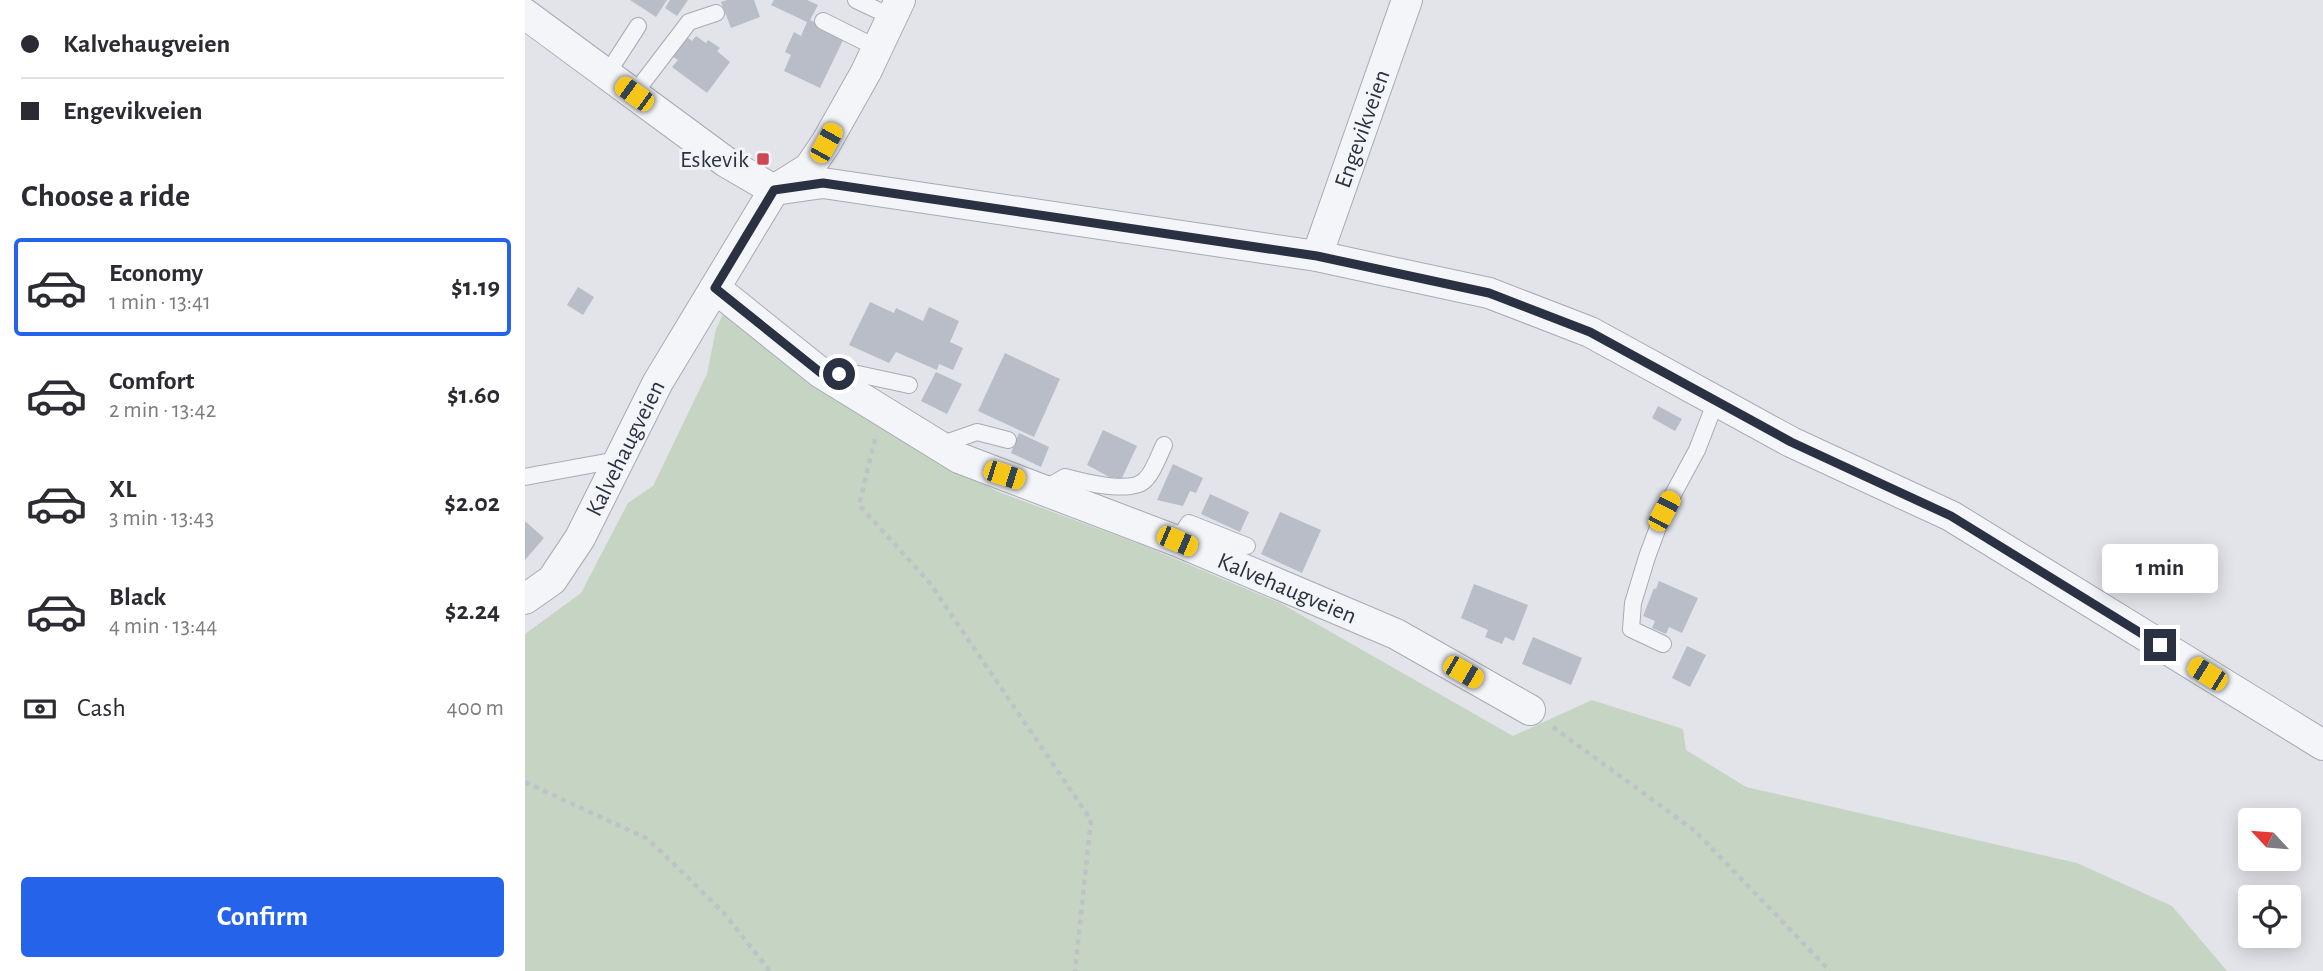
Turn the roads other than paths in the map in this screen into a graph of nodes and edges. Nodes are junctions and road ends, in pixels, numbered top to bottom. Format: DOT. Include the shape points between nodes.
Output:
graph roads {
  1 [pos="856,0"];
  2 [pos="1407,0"];
  3 [pos="896,8"];
  4 [pos="716,13"];
  5 [pos="525,14"];
  6 [pos="823,21"];
  7 [pos="638,26"];
  8 [pos="877,48"];
  9 [pos="607,74"];
  10 [pos="634,94"];
  11 [pos="774,190"];
  12 [pos="1317,256"];
  13 [pos="715,288"];
  14 [pos="821,373"];
  15 [pos="909,385"];
  16 [pos="1716,401"];
  17 [pos="1008,440"];
  18 [pos="1164,445"];
  19 [pos="937,446"];
  20 [pos="617,460"];
  21 [pos="525,477"];
  22 [pos="1044,489"];
  23 [pos="1177,541"];
  24 [pos="1247,546"];
  25 [pos="525,599"];
  26 [pos="1663,644"];
  27 [pos="1530,710"];
  28 [pos="2323,745"];
  1 -- 3 [label="lane"];
  2 -- 12 [label="street, Engevikveien"];
  3 -- 8 [label="street"];
  4 -- 10 [label="lane" via="689,22"];
  5 -- 9 [label="street"];
  6 -- 8 [label="lane"];
  7 -- 9 [label="lane"];
  8 -- 11 [label="street" via="809,168"];
  9 -- 10 [label="street"];
  10 -- 11 [label="street" via="726,162"];
  11 -- 12 [label="street" via="823,183"];
  11 -- 13 [label="street, Kalvehaugveien"];
  12 -- 16 [label="street" via="1489,293 1590,332"];
  13 -- 14 [label="street, Kalvehaugveien"];
  13 -- 20 [label="street, Kalvehaugveien"];
  14 -- 15 [label="lane" via="858,374"];
  14 -- 19 [label="street, Kalvehaugveien"];
  16 -- 26 [label="lane" via="1697,450 1664,511 1633,603 1631,629"];
  16 -- 28 [label="street" via="1791,442 1951,516"];
  17 -- 19 [label="lane" via="977,432"];
  18 -- 22 [label="lane" via="1146,481 1135,486 1093,485 1065,477"];
  19 -- 22 [label="street, Kalvehaugveien"];
  20 -- 21 [label="lane"];
  20 -- 25 [label="street, Kalvehaugveien" via="580,538 552,580"];
  22 -- 23 [label="street, Kalvehaugveien"];
  23 -- 24 [label="lane" via="1189,523"];
  23 -- 27 [label="street, Kalvehaugveien" via="1396,634"];
}
